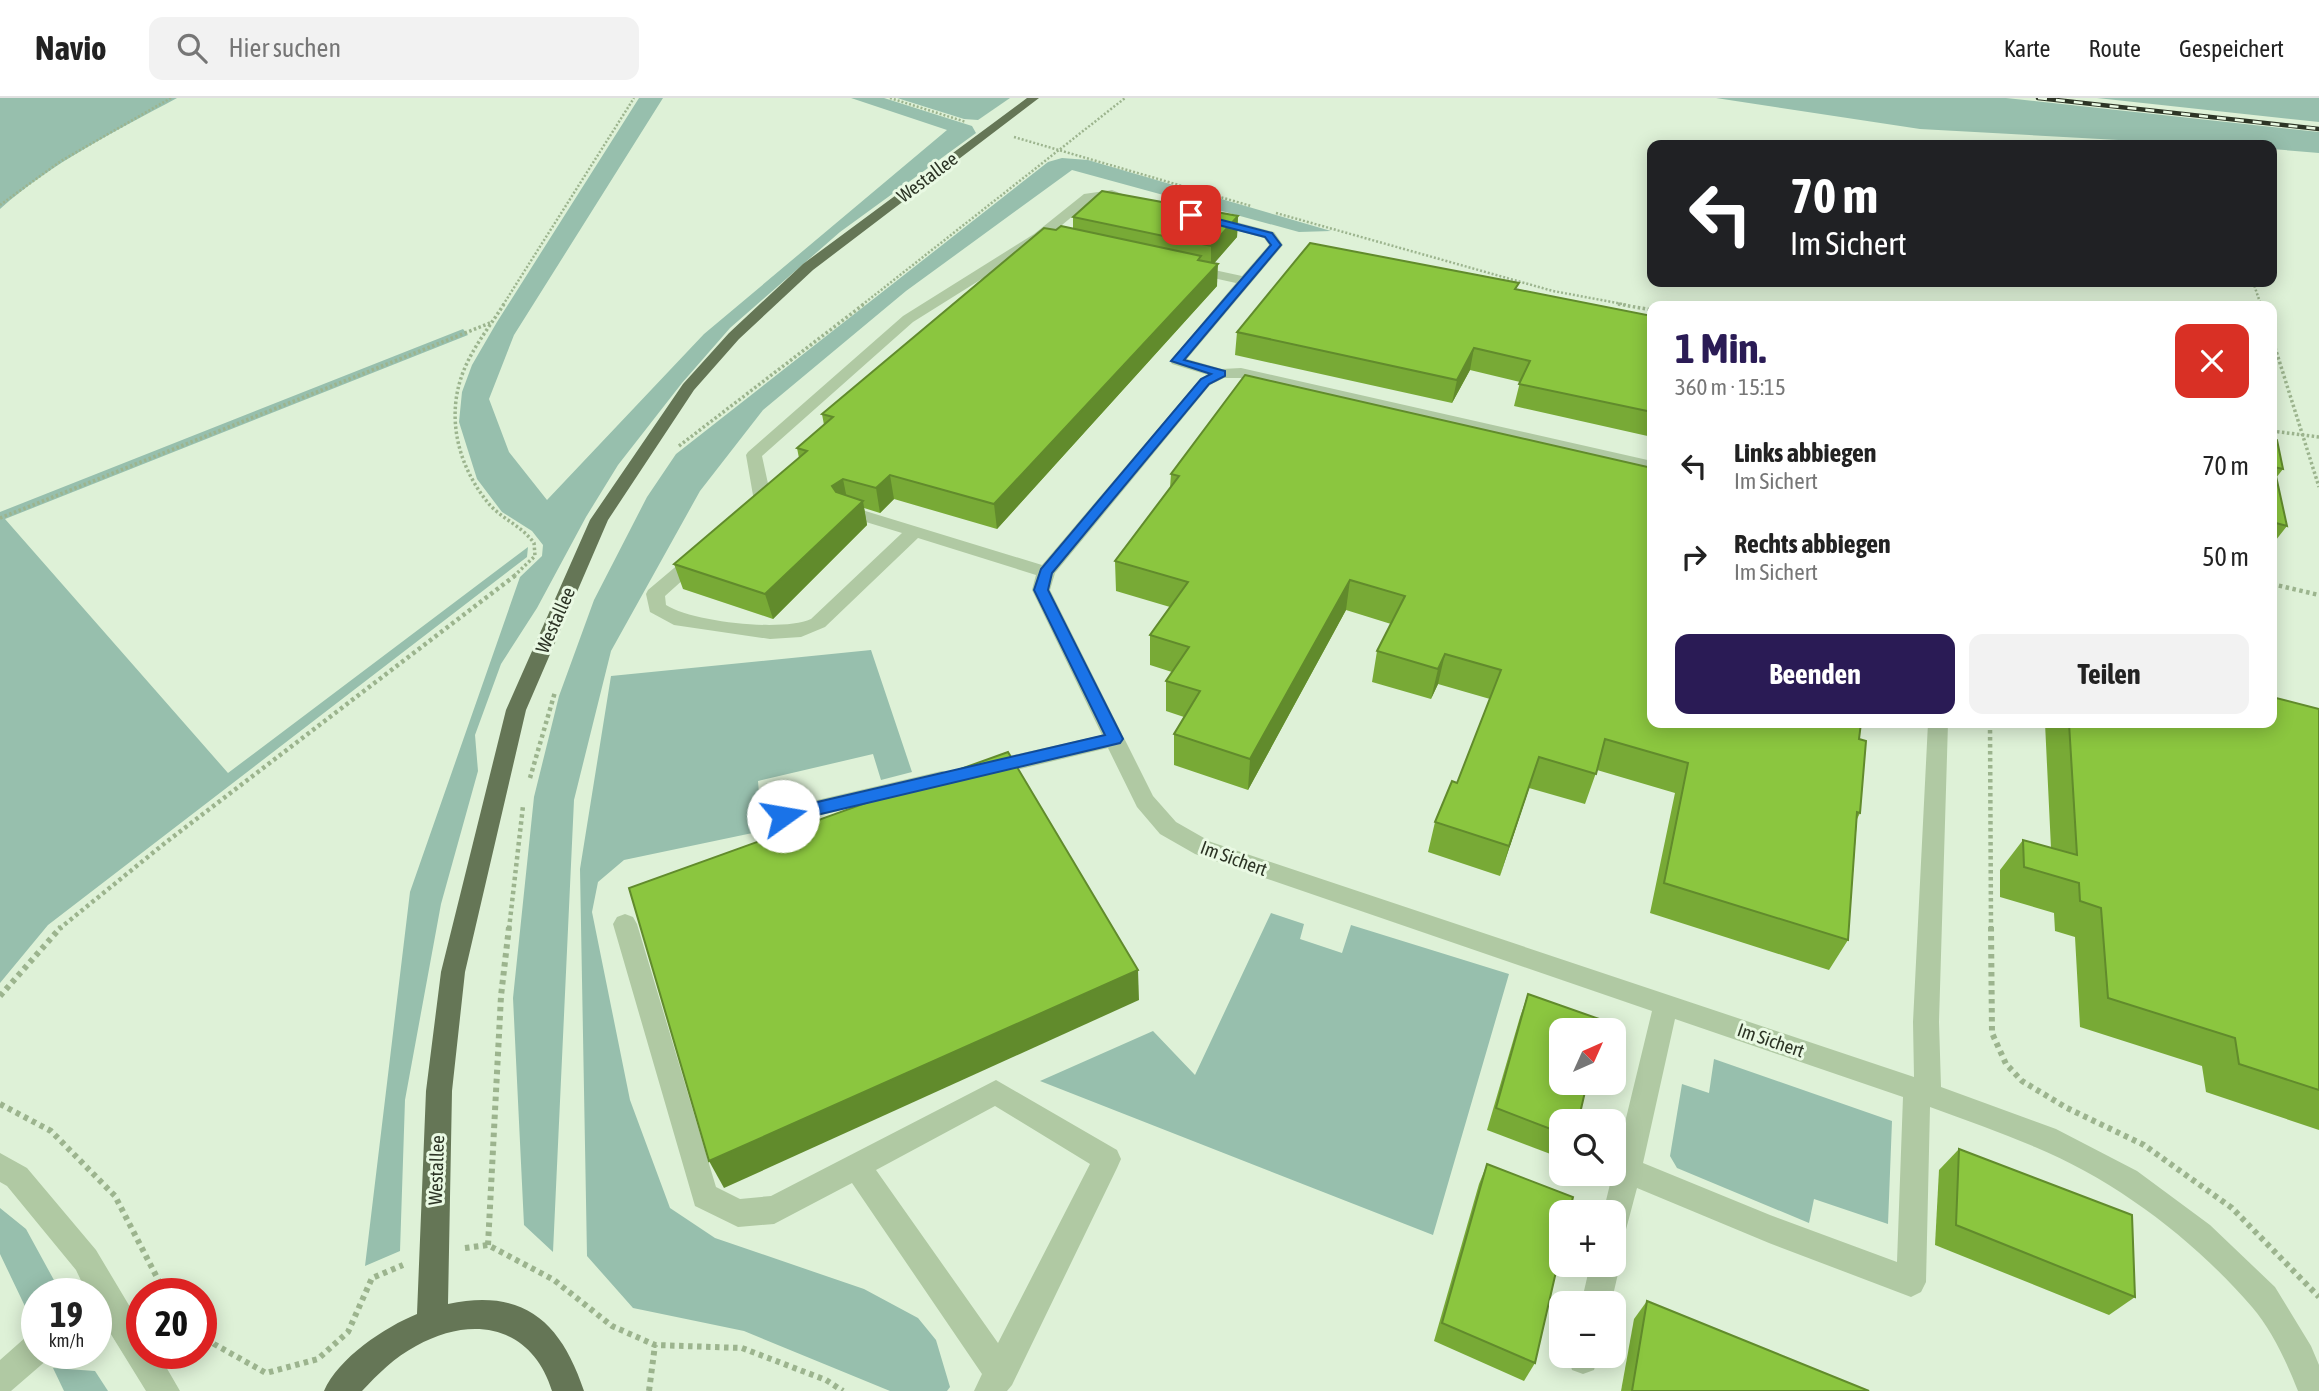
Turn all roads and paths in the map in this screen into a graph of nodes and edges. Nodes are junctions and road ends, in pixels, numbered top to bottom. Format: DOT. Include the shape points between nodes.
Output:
graph roads {
  1 [pos="171,98"];
  2 [pos="634,98"];
  3 [pos="890,98"];
  4 [pos="1034,98"];
  5 [pos="1125,98"];
  6 [pos="991,130"];
  7 [pos="1058,151"];
  8 [pos="1138,201"];
  9 [pos="0,205"];
  10 [pos="1258,208"];
  11 [pos="1271,211"];
  12 [pos="1191,215"];
  13 [pos="1181,267"];
  14 [pos="1245,281"];
  15 [pos="1647,309"];
  16 [pos="492,322"];
  17 [pos="2277,353"];
  18 [pos="1221,374"];
  19 [pos="2277,431"];
  20 [pos="2304,437"];
  21 [pos="2319,438"];
  22 [pos="1647,466"];
  23 [pos="2319,487"];
  24 [pos="849,511"];
  25 [pos="0,517"];
  26 [pos="733,527"];
  27 [pos="915,531"];
  28 [pos="714,544"];
  29 [pos="1046,572"];
  30 [pos="2277,585"];
  31 [pos="2319,595"];
  32 [pos="1938,728"];
  33 [pos="1990,728"];
  34 [pos="1115,739"];
  35 [pos="783,816"];
  36 [pos="625,924"];
  37 [pos="0,996"];
  38 [pos="1665,1004"];
  39 [pos="1922,1093"];
  40 [pos="0,1104"];
  41 [pos="0,1166"];
  42 [pos="857,1166"];
  43 [pos="1627,1170"];
  44 [pos="1620,1200"];
  45 [pos="433,1252"];
  46 [pos="93,1278"];
  47 [pos="157,1278"];
  48 [pos="2319,1297"];
  49 [pos="112,1313"];
  50 [pos="432,1324"];
  51 [pos="655,1345"];
  52 [pos="217,1346"];
  53 [pos="21,1362"];
  54 [pos="0,1380"];
  55 [pos="995,1383"];
  56 [pos="164,1391"];
  57 [pos="340,1391"];
  58 [pos="568,1391"];
  59 [pos="649,1391"];
  60 [pos="843,1391"];
  61 [pos="2314,1391"];
  1 -- 9 [label="path" via="84,147"];
  2 -- 16 [label="path"];
  3 -- 6 [label="path"];
  4 -- 6 [label="main road, Westallee"];
  5 -- 7 [label="path"];
  6 -- 7 [label="path"];
  6 -- 45 [label="main road, Westallee" via="808,267 734,337 688,387 599,520 516,710 453,972 439,1091"];
  7 -- 10 [label="path"];
  8 -- 26 [label="street" via="1112,194 1088,197 1045,238 908,318 754,455 763,502"];
  11 -- 15 [label="path" via="1553,291"];
  12 -- 14 [label="street" via="1269,235 1276,245"];
  13 -- 14 [label="street"];
  14 -- 18 [label="street" via="1177,361"];
  16 -- 25 [label="path"];
  16 -- 37 [label="path" via="467,363 457,392 454,423 471,480 496,511 528,537 536,555 62,926"];
  17 -- 20 [label="path"];
  18 -- 22 [label="street" via="1241,373"];
  18 -- 29 [label="street" via="1205,382"];
  19 -- 20 [label="path"];
  20 -- 21 [label="path"];
  20 -- 23 [label="path"];
  24 -- 27 [label="street"];
  27 -- 28 [label="street" via="818,623 801,631 770,633 674,619 657,608 655,594"];
  27 -- 29 [label="street"];
  29 -- 34 [label="street, Im Sichert" via="1041,590"];
  30 -- 31 [label="path"];
  32 -- 39 [label="street"];
  33 -- 48 [label="path" via="1992,1033 2007,1064 2022,1081 2144,1146 2232,1208"];
  34 -- 35 [label="street"];
  34 -- 38 [label="street, Im Sichert" via="1145,802 1168,828 1203,848"];
  36 -- 42 [label="street" via="705,1196 738,1213 774,1210"];
  38 -- 39 [label="street, Im Sichert"];
  38 -- 43 [label="street"];
  39 -- 43 [label="street" via="1911,1282"];
  39 -- 61 [label="street, Im Sichert" via="2046,1138 2127,1180 2200,1235 2264,1298 2300,1357"];
  40 -- 47 [label="path" via="51,1131 116,1196"];
  41 -- 46 [label="street" via="17,1177 86,1259"];
  42 -- 55 [label="street"];
  42 -- 55 [label="street" via="996,1092 1107,1159"];
  43 -- 44 [label="street"];
  45 -- 50 [label="main road, Westallee"];
  45 -- 51 [label="path" via="488,1245 554,1280 612,1326"];
  45 -- 52 [label="path" via="372,1278 348,1332 318,1359 266,1373"];
  49 -- 56 [label="street"];
  50 -- 57 [label="main road" via="373,1357"];
  50 -- 58 [label="main road" via="458,1316 499,1315 533,1328 556,1354"];
  51 -- 59 [label="path"];
  51 -- 60 [label="path" via="742,1348"];
  53 -- 54 [label="street"];
}
